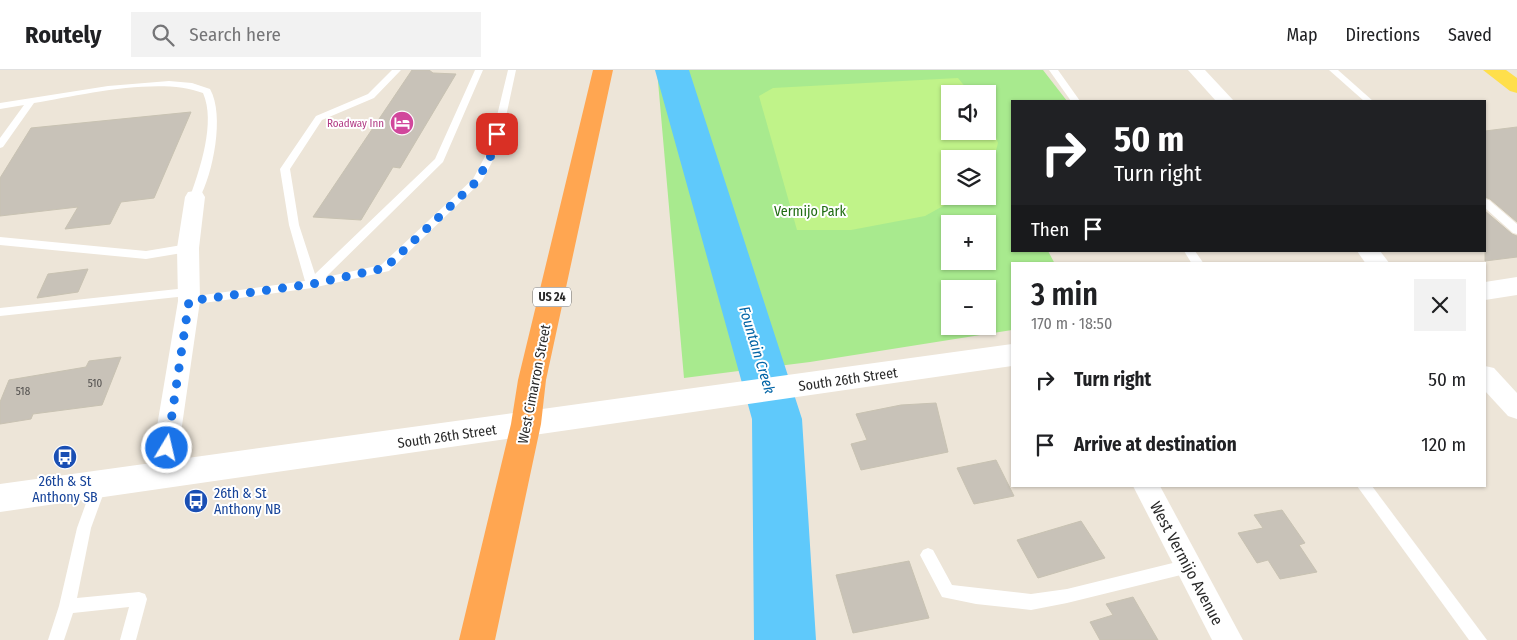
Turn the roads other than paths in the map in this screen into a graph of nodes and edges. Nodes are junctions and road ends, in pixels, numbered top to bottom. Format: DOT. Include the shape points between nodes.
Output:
graph roads {
  1 [pos="397,70"];
  2 [pos="479,70"];
  3 [pos="512,70"];
  4 [pos="603,70"];
  5 [pos="1053,70"];
  6 [pos="1196,70"];
  7 [pos="1333,70"];
  8 [pos="1493,70"];
  9 [pos="1517,87"];
  10 [pos="32,100"];
  11 [pos="1075,100"];
  12 [pos="1224,100"];
  13 [pos="1368,100"];
  14 [pos="0,106"];
  15 [pos="0,145"];
  16 [pos="195,197"];
  17 [pos="1486,203"];
  18 [pos="1517,230"];
  19 [pos="0,241"];
  20 [pos="188,248"];
  21 [pos="1189,252"];
  22 [pos="1368,252"];
  23 [pos="1196,262"];
  24 [pos="1377,262"];
  25 [pos="312,284"];
  26 [pos="1517,286"];
  27 [pos="1486,291"];
  28 [pos="188,296"];
  29 [pos="0,312"];
  30 [pos="1011,355"];
  31 [pos="1486,376"];
  32 [pos="1517,409"];
  33 [pos="526,424"];
  34 [pos="162,474"];
  35 [pos="100,484"];
  36 [pos="1147,487"];
  37 [pos="1365,487"];
  38 [pos="0,498"];
  39 [pos="928,555"];
  40 [pos="1189,566"];
  41 [pos="67,606"];
  42 [pos="56,640"];
  43 [pos="128,640"];
  44 [pos="477,640"];
  45 [pos="1228,640"];
  46 [pos="1479,640"];
  1 -- 25 [label="lane" via="371,96 319,118 284,170 294,225"];
  2 -- 25 [label="lane" via="439,160"];
  3 -- 25 [label="lane" via="494,150 477,181 385,268"];
  4 -- 33 [label="highway, West Cimarron Street / US 24" via="532,380"];
  5 -- 11 [label="lane"];
  6 -- 12 [label="street"];
  7 -- 13 [label="lane"];
  8 -- 9 [label="main road"];
  10 -- 14 [label="lane"];
  10 -- 15 [label="lane"];
  10 -- 16 [label="lane" via="83,89 166,78 197,84 212,100 213,124"];
  16 -- 20 [label="street"];
  17 -- 18 [label="lane"];
  19 -- 20 [label="lane" via="146,255"];
  20 -- 28 [label="street"];
  21 -- 23 [label="lane"];
  22 -- 24 [label="street"];
  25 -- 28 [label="lane"];
  26 -- 27 [label="street"];
  28 -- 29 [label="lane"];
  28 -- 34 [label="street"];
  30 -- 33 [label="street, South 26th Street"];
  31 -- 32 [label="street"];
  33 -- 34 [label="street, South 26th Street"];
  33 -- 44 [label="highway, West Cimarron Street / US 24"];
  34 -- 35 [label="street, South 26th Street"];
  35 -- 38 [label="street, South 26th Street"];
  35 -- 41 [label="lane" via="84,528"];
  36 -- 40 [label="street, West Vermijo Avenue"];
  37 -- 46 [label="lane"];
  39 -- 40 [label="lane" via="947,592 1031,602"];
  40 -- 45 [label="street, West Vermijo Avenue"];
  41 -- 42 [label="lane"];
  41 -- 43 [label="lane" via="139,599"];
}
